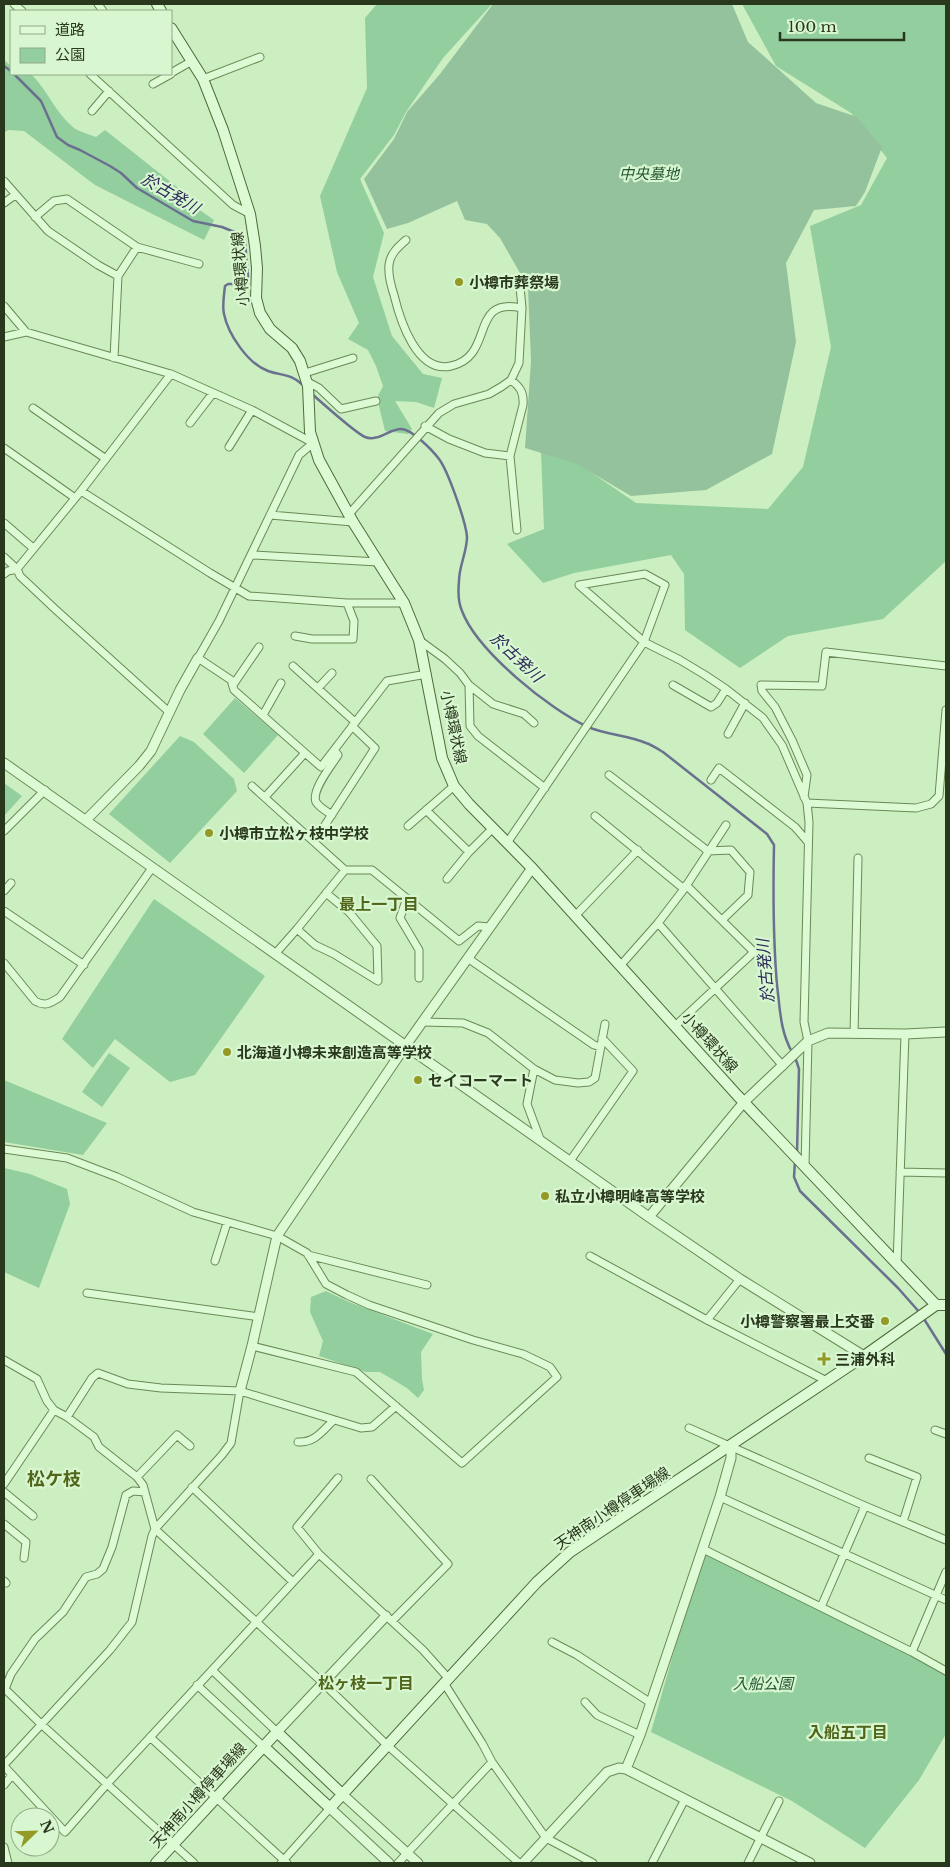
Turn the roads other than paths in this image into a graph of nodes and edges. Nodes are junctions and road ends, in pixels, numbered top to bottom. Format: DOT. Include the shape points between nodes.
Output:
graph roads {
  1 [pos="172,30"];
  2 [pos="260,57"];
  3 [pos="192,61"];
  4 [pos="172,73"];
  5 [pos="91,75"];
  6 [pos="169,75"];
  7 [pos="203,79"];
  8 [pos="153,84"];
  9 [pos="109,92"];
  10 [pos="92,110"];
  11 [pos="4,181"];
  12 [pos="15,195"];
  13 [pos="4,203"];
  14 [pos="250,214"];
  15 [pos="35,218"];
  16 [pos="406,240"];
  17 [pos="137,247"];
  18 [pos="199,264"];
  19 [pos="118,276"];
  20 [pos="520,287"];
  21 [pos="4,306"];
  22 [pos="522,308"];
  23 [pos="26,332"];
  24 [pos="4,337"];
  25 [pos="114,358"];
  26 [pos="353,358"];
  27 [pos="171,374"];
  28 [pos="307,380"];
  29 [pos="511,380"];
  30 [pos="213,393"];
  31 [pos="376,401"];
  32 [pos="33,408"];
  33 [pos="252,410"];
  34 [pos="190,423"];
  35 [pos="425,426"];
  36 [pos="312,443"];
  37 [pos="229,447"];
  38 [pos="4,448"];
  39 [pos="510,456"];
  40 [pos="106,459"];
  41 [pos="81,491"];
  42 [pos="75,498"];
  43 [pos="270,515"];
  44 [pos="351,517"];
  45 [pos="4,523"];
  46 [pos="517,530"];
  47 [pos="33,548"];
  48 [pos="252,555"];
  49 [pos="4,557"];
  50 [pos="378,562"];
  51 [pos="17,569"];
  52 [pos="4,574"];
  53 [pos="236,588"];
  54 [pos="347,603"];
  55 [pos="404,604"];
  56 [pos="295,636"];
  57 [pos="420,640"];
  58 [pos="644,642"];
  59 [pos="259,648"];
  60 [pos="198,658"];
  61 [pos="293,666"];
  62 [pos="946,666"];
  63 [pos="332,672"];
  64 [pos="427,674"];
  65 [pos="281,683"];
  66 [pos="233,685"];
  67 [pos="469,685"];
  68 [pos="673,685"];
  69 [pos="318,688"];
  70 [pos="726,689"];
  71 [pos="745,703"];
  72 [pos="946,710"];
  73 [pos="169,712"];
  74 [pos="262,715"];
  75 [pos="534,723"];
  76 [pos="354,724"];
  77 [pos="728,734"];
  78 [pos="334,750"];
  79 [pos="305,753"];
  80 [pos="4,763"];
  81 [pos="609,775"];
  82 [pos="711,780"];
  83 [pos="252,786"];
  84 [pos="454,786"];
  85 [pos="546,788"];
  86 [pos="45,790"];
  87 [pos="265,797"];
  88 [pos="805,801"];
  89 [pos="426,810"];
  90 [pos="332,815"];
  91 [pos="596,816"];
  92 [pos="86,820"];
  93 [pos="726,825"];
  94 [pos="408,826"];
  95 [pos="493,828"];
  96 [pos="4,831"];
  97 [pos="314,842"];
  98 [pos="808,842"];
  99 [pos="507,843"];
  100 [pos="638,850"];
  101 [pos="708,851"];
  102 [pos="469,852"];
  103 [pos="858,858"];
  104 [pos="152,868"];
  105 [pos="532,868"];
  106 [pos="345,870"];
  107 [pos="447,880"];
  108 [pos="11,883"];
  109 [pos="685,887"];
  110 [pos="4,890"];
  111 [pos="326,893"];
  112 [pos="407,898"];
  113 [pos="4,911"];
  114 [pos="575,916"];
  115 [pos="722,920"];
  116 [pos="658,923"];
  117 [pos="490,927"];
  118 [pos="297,929"];
  119 [pos="275,954"];
  120 [pos="469,959"];
  121 [pos="4,963"];
  122 [pos="84,966"];
  123 [pos="620,966"];
  124 [pos="419,978"];
  125 [pos="716,989"];
  126 [pos="423,1022"];
  127 [pos="605,1024"];
  128 [pos="675,1026"];
  129 [pos="946,1032"];
  130 [pos="854,1034"];
  131 [pos="905,1034"];
  132 [pos="602,1038"];
  133 [pos="805,1044"];
  134 [pos="406,1046"];
  135 [pos="601,1047"];
  136 [pos="783,1066"];
  137 [pos="534,1069"];
  138 [pos="744,1102"];
  139 [pos="540,1139"];
  140 [pos="4,1149"];
  141 [pos="570,1161"];
  142 [pos="803,1164"];
  143 [pos="900,1172"];
  144 [pos="946,1173"];
  145 [pos="649,1217"];
  146 [pos="227,1223"];
  147 [pos="277,1236"];
  148 [pos="308,1256"];
  149 [pos="590,1256"];
  150 [pos="215,1261"];
  151 [pos="897,1265"];
  152 [pos="740,1279"];
  153 [pos="427,1285"];
  154 [pos="87,1293"];
  155 [pos="937,1307"];
  156 [pos="259,1317"];
  157 [pos="707,1320"];
  158 [pos="252,1346"];
  159 [pos="864,1356"];
  160 [pos="4,1360"];
  161 [pos="827,1381"];
  162 [pos="240,1391"];
  163 [pos="396,1406"];
  164 [pos="54,1410"];
  165 [pos="67,1417"];
  166 [pos="334,1420"];
  167 [pos="689,1428"];
  168 [pos="934,1430"];
  169 [pos="946,1434"];
  170 [pos="298,1442"];
  171 [pos="731,1445"];
  172 [pos="190,1446"];
  173 [pos="869,1458"];
  174 [pos="137,1477"];
  175 [pos="338,1478"];
  176 [pos="371,1479"];
  177 [pos="4,1484"];
  178 [pos="192,1487"];
  179 [pos="4,1492"];
  180 [pos="145,1492"];
  181 [pos="720,1497"];
  182 [pos="865,1506"];
  183 [pos="33,1516"];
  184 [pos="903,1522"];
  185 [pos="4,1524"];
  186 [pos="155,1529"];
  187 [pos="946,1540"];
  188 [pos="702,1549"];
  189 [pos="844,1552"];
  190 [pos="319,1554"];
  191 [pos="24,1558"];
  192 [pos="946,1572"];
  193 [pos="293,1582"];
  194 [pos="936,1595"];
  195 [pos="946,1600"];
  196 [pos="821,1607"];
  197 [pos="389,1618"];
  198 [pos="256,1622"];
  199 [pos="552,1642"];
  200 [pos="912,1652"];
  201 [pos="212,1670"];
  202 [pos="946,1671"];
  203 [pos="446,1681"];
  204 [pos="323,1683"];
  205 [pos="197,1685"];
  206 [pos="4,1688"];
  207 [pos="585,1702"];
  208 [pos="652,1703"];
  209 [pos="41,1724"];
  210 [pos="277,1732"];
  211 [pos="640,1735"];
  212 [pos="150,1737"];
  213 [pos="387,1745"];
  214 [pos="263,1746"];
  215 [pos="492,1762"];
  216 [pos="4,1766"];
  217 [pos="626,1770"];
  218 [pos="12,1775"];
  219 [pos="107,1784"];
  220 [pos="4,1785"];
  221 [pos="342,1794"];
  222 [pos="217,1798"];
  223 [pos="685,1799"];
  224 [pos="779,1800"];
  225 [pos="453,1804"];
  226 [pos="330,1808"];
  227 [pos="546,1838"];
  228 [pos="761,1838"];
  229 [pos="173,1845"];
  230 [pos="4,1847"];
  231 [pos="408,1853"];
  232 [pos="284,1862"];
  233 [pos="8,1863"];
  234 [pos="156,1863"];
  235 [pos="194,1863"];
  236 [pos="388,1863"];
  237 [pos="398,1863"];
  238 [pos="418,1863"];
  239 [pos="521,1863"];
  240 [pos="593,1863"];
  241 [pos="652,1863"];
  242 [pos="748,1863"];
  243 [pos="810,1863"];
  1 -- 3 [label="main road, 小樽環状線"];
  2 -- 7 [label="street"];
  3 -- 4 [label="street"];
  3 -- 7 [label="main road, 小樽環状線"];
  5 -- 9 [label="street"];
  6 -- 8 [label="street"];
  7 -- 14 [label="main road, 小樽環状線"];
  9 -- 10 [label="street"];
  9 -- 14 [label="street" via="233,205"];
  11 -- 12 [label="street"];
  12 -- 13 [label="street"];
  12 -- 15 [label="street"];
  14 -- 28 [label="main road, 小樽環状線" via="260,313 270,328 292,348"];
  15 -- 17 [label="street" via="54,200 67,199"];
  15 -- 19 [label="street" via="48,231"];
  16 -- 22 [label="street" via="392,256 390,279 407,334 413,347 426,360 450,367 461,362 476,349 490,314 499,307"];
  17 -- 18 [label="street"];
  17 -- 19 [label="street"];
  19 -- 25 [label="street"];
  20 -- 22 [label="street"];
  21 -- 23 [label="street"];
  22 -- 29 [label="street" via="519,364"];
  23 -- 24 [label="street"];
  23 -- 25 [label="street"];
  25 -- 27 [label="street"];
  26 -- 28 [label="street"];
  27 -- 30 [label="street"];
  27 -- 40 [label="street"];
  28 -- 31 [label="street" via="341,409"];
  28 -- 36 [label="main road, 小樽環状線"];
  29 -- 35 [label="street" via="489,394 454,404"];
  29 -- 39 [label="street" via="520,386 524,405"];
  30 -- 33 [label="street"];
  30 -- 34 [label="street"];
  32 -- 40 [label="street"];
  33 -- 36 [label="street"];
  33 -- 37 [label="street"];
  35 -- 39 [label="street" via="485,453"];
  35 -- 44 [label="street"];
  36 -- 43 [label="street" via="299,455"];
  36 -- 44 [label="main road, 小樽環状線"];
  38 -- 42 [label="street"];
  39 -- 46 [label="street"];
  40 -- 41 [label="street"];
  41 -- 42 [label="street"];
  41 -- 53 [label="street"];
  42 -- 47 [label="street"];
  43 -- 44 [label="street"];
  43 -- 48 [label="street"];
  44 -- 50 [label="main road, 小樽環状線"];
  45 -- 47 [label="street"];
  47 -- 51 [label="street"];
  48 -- 50 [label="street"];
  48 -- 53 [label="street"];
  49 -- 51 [label="street"];
  50 -- 55 [label="main road, 小樽環状線"];
  51 -- 52 [label="street"];
  51 -- 73 [label="street" via="20,576"];
  53 -- 54 [label="street" via="249,596"];
  53 -- 60 [label="street"];
  54 -- 55 [label="street"];
  54 -- 56 [label="street" via="354,621 353,639"];
  55 -- 57 [label="main road, 小樽環状線"];
  57 -- 64 [label="main road, 小樽環状線"];
  57 -- 67 [label="street" via="445,659"];
  58 -- 58 [label="street" via="600,604 578,585 645,574 665,584"];
  58 -- 70 [label="street"];
  58 -- 85 [label="street"];
  59 -- 66 [label="street"];
  60 -- 66 [label="street" via="232,680"];
  60 -- 73 [label="street"];
  61 -- 69 [label="street"];
  62 -- 88 [label="street" via="826,652 822,686 761,684 762,691 775,706 807,775"];
  63 -- 69 [label="street"];
  64 -- 76 [label="street" via="387,681"];
  64 -- 84 [label="main road, 小樽環状線" via="442,758"];
  65 -- 74 [label="street"];
  66 -- 74 [label="street" via="234,690"];
  67 -- 75 [label="street" via="493,704 524,714"];
  67 -- 85 [label="street" via="470,726 478,736"];
  68 -- 70 [label="street" via="711,707"];
  69 -- 76 [label="street"];
  70 -- 71 [label="street"];
  71 -- 77 [label="street"];
  71 -- 88 [label="street" via="763,718 782,745"];
  72 -- 88 [label="street" via="939,796 930,804 916,808"];
  73 -- 92 [label="street" via="151,751"];
  74 -- 79 [label="street"];
  76 -- 78 [label="street"];
  76 -- 90 [label="street" via="375,748"];
  78 -- 79 [label="street" via="321,767"];
  78 -- 90 [label="street" via="338,755 316,791 316,800 321,808"];
  79 -- 87 [label="street"];
  80 -- 86 [label="street"];
  81 -- 101 [label="street"];
  82 -- 98 [label="street" via="719,768 795,827"];
  83 -- 87 [label="street"];
  84 -- 89 [label="street"];
  84 -- 95 [label="main road, 小樽環状線"];
  85 -- 99 [label="street"];
  86 -- 92 [label="street"];
  86 -- 96 [label="street"];
  87 -- 97 [label="street"];
  88 -- 98 [label="street"];
  89 -- 94 [label="street"];
  89 -- 102 [label="street"];
  90 -- 97 [label="street"];
  91 -- 100 [label="street"];
  92 -- 104 [label="street"];
  93 -- 101 [label="street"];
  95 -- 99 [label="main road, 小樽環状線"];
  95 -- 102 [label="street"];
  97 -- 106 [label="street"];
  98 -- 133 [label="street"];
  99 -- 105 [label="main road, 小樽環状線"];
  100 -- 109 [label="street"];
  100 -- 114 [label="street"];
  101 -- 109 [label="street"];
  101 -- 115 [label="street" via="731,850 750,872 748,895"];
  102 -- 107 [label="street"];
  103 -- 130 [label="street"];
  104 -- 119 [label="street"];
  104 -- 122 [label="street"];
  105 -- 114 [label="main road, 小樽環状線"];
  105 -- 117 [label="street"];
  106 -- 111 [label="street"];
  106 -- 112 [label="street" via="372,870"];
  108 -- 110 [label="street"];
  109 -- 115 [label="street"];
  109 -- 116 [label="street"];
  111 -- 118 [label="street"];
  111 -- 118 [label="street" via="349,912 377,946 378,981 316,945"];
  112 -- 117 [label="street" via="459,941 478,926"];
  112 -- 124 [label="street" via="400,918 418,950"];
  113 -- 122 [label="street"];
  114 -- 123 [label="main road, 小樽環状線"];
  115 -- 125 [label="street" via="754,952"];
  116 -- 123 [label="street"];
  116 -- 125 [label="street"];
  117 -- 120 [label="street"];
  118 -- 119 [label="street"];
  119 -- 134 [label="street"];
  120 -- 126 [label="street"];
  120 -- 135 [label="street"];
  121 -- 122 [label="street" via="25,991 42,1005 60,997"];
  123 -- 128 [label="main road, 小樽環状線"];
  125 -- 128 [label="street"];
  125 -- 136 [label="street"];
  126 -- 134 [label="street"];
  126 -- 137 [label="street" via="464,1023 488,1033"];
  127 -- 132 [label="street"];
  128 -- 138 [label="main road, 小樽環状線"];
  129 -- 131 [label="street"];
  130 -- 131 [label="street"];
  130 -- 133 [label="street" via="828,1033"];
  131 -- 143 [label="street"];
  132 -- 135 [label="street"];
  132 -- 141 [label="street" via="633,1071"];
  133 -- 136 [label="street"];
  133 -- 142 [label="street"];
  134 -- 139 [label="street"];
  134 -- 147 [label="street"];
  135 -- 137 [label="street" via="595,1078 589,1082 578,1084 554,1080"];
  136 -- 138 [label="street"];
  137 -- 139 [label="street" via="527,1104"];
  138 -- 142 [label="main road, 小樽環状線"];
  138 -- 145 [label="street"];
  139 -- 141 [label="street"];
  140 -- 146 [label="street" via="67,1158 193,1212"];
  141 -- 145 [label="street"];
  142 -- 151 [label="main road, 小樽環状線"];
  143 -- 144 [label="street"];
  143 -- 151 [label="street"];
  145 -- 152 [label="street"];
  146 -- 147 [label="street"];
  146 -- 150 [label="street"];
  147 -- 148 [label="street"];
  147 -- 156 [label="street"];
  148 -- 153 [label="street"];
  148 -- 163 [label="street" via="326,1284 347,1295 472,1340 523,1354 550,1367 557,1377 462,1462"];
  149 -- 157 [label="street"];
  151 -- 155 [label="main road, 小樽環状線"];
  152 -- 157 [label="street"];
  152 -- 159 [label="street"];
  154 -- 156 [label="street"];
  155 -- 159 [label="main road, 天神南小樽停車場線"];
  156 -- 158 [label="street"];
  157 -- 161 [label="street"];
  158 -- 162 [label="street"];
  158 -- 163 [label="street" via="356,1372"];
  159 -- 161 [label="main road, 天神南小樽停車場線"];
  160 -- 164 [label="street" via="37,1379"];
  161 -- 171 [label="main road, 天神南小樽停車場線"];
  162 -- 165 [label="street" via="128,1384 98,1373"];
  162 -- 166 [label="street"];
  162 -- 178 [label="street" via="231,1443"];
  163 -- 166 [label="street" via="372,1427 361,1428"];
  164 -- 165 [label="street"];
  164 -- 177 [label="street"];
  165 -- 174 [label="street"];
  166 -- 170 [label="street" via="312,1441"];
  167 -- 171 [label="street"];
  168 -- 169 [label="street"];
  171 -- 181 [label="street" via="732,1458"];
  171 -- 182 [label="street"];
  171 -- 203 [label="main road, 天神南小樽停車場線" via="570,1552 537,1582"];
  172 -- 174 [label="street" via="177,1435"];
  173 -- 184 [label="street" via="917,1477"];
  174 -- 180 [label="street"];
  175 -- 190 [label="street" via="297,1527"];
  176 -- 197 [label="street" via="448,1564"];
  178 -- 186 [label="street"];
  178 -- 193 [label="street"];
  179 -- 183 [label="street"];
  180 -- 186 [label="street"];
  180 -- 206 [label="street" via="133,1491 126,1495 103,1568 86,1578 63,1612 35,1639"];
  181 -- 188 [label="street"];
  181 -- 189 [label="street"];
  182 -- 184 [label="street"];
  182 -- 189 [label="street"];
  184 -- 187 [label="street"];
  185 -- 191 [label="street" via="26,1542"];
  186 -- 198 [label="street"];
  186 -- 209 [label="street" via="132,1622"];
  188 -- 196 [label="street"];
  188 -- 208 [label="street"];
  189 -- 194 [label="street"];
  189 -- 196 [label="street"];
  190 -- 193 [label="street"];
  190 -- 197 [label="street"];
  192 -- 194 [label="street"];
  193 -- 198 [label="street"];
  194 -- 195 [label="street"];
  194 -- 200 [label="street"];
  196 -- 200 [label="street"];
  197 -- 203 [label="street" via="423,1650"];
  197 -- 204 [label="street"];
  198 -- 201 [label="street"];
  198 -- 204 [label="street"];
  199 -- 208 [label="street"];
  200 -- 202 [label="street"];
  201 -- 205 [label="street"];
  201 -- 210 [label="street"];
  203 -- 213 [label="main road, 天神南小樽停車場線"];
  203 -- 215 [label="street"];
  204 -- 210 [label="street"];
  204 -- 213 [label="street"];
  205 -- 212 [label="street"];
  205 -- 214 [label="street"];
  206 -- 209 [label="street"];
  207 -- 211 [label="street" via="598,1715"];
  208 -- 211 [label="street"];
  209 -- 216 [label="street"];
  209 -- 219 [label="street"];
  210 -- 214 [label="main road, 天神南小樽停車場線"];
  210 -- 221 [label="main road"];
  211 -- 217 [label="street"];
  212 -- 219 [label="street"];
  212 -- 222 [label="street"];
  213 -- 221 [label="main road, 天神南小樽停車場線"];
  213 -- 225 [label="street"];
  214 -- 222 [label="main road, 天神南小樽停車場線"];
  214 -- 226 [label="main road, 天神南小樽停車場線"];
  215 -- 225 [label="street"];
  215 -- 227 [label="street"];
  216 -- 218 [label="street"];
  217 -- 223 [label="street"];
  217 -- 227 [label="street" via="618,1768 607,1772"];
  218 -- 219 [label="street" via="65,1832"];
  218 -- 220 [label="street"];
  219 -- 229 [label="street"];
  221 -- 226 [label="main road, 天神南小樽停車場線"];
  221 -- 231 [label="street"];
  222 -- 229 [label="main road, 天神南小樽停車場線"];
  222 -- 232 [label="street"];
  223 -- 228 [label="street"];
  223 -- 241 [label="street"];
  224 -- 228 [label="street"];
  225 -- 231 [label="street"];
  225 -- 239 [label="street"];
  226 -- 232 [label="street"];
  226 -- 236 [label="street"];
  227 -- 239 [label="street"];
  227 -- 240 [label="street"];
  228 -- 242 [label="street"];
  228 -- 243 [label="street"];
  229 -- 234 [label="main road, 天神南小樽停車場線"];
  229 -- 235 [label="street"];
  230 -- 233 [label="street"];
  231 -- 237 [label="street"];
  231 -- 238 [label="street"];
}
